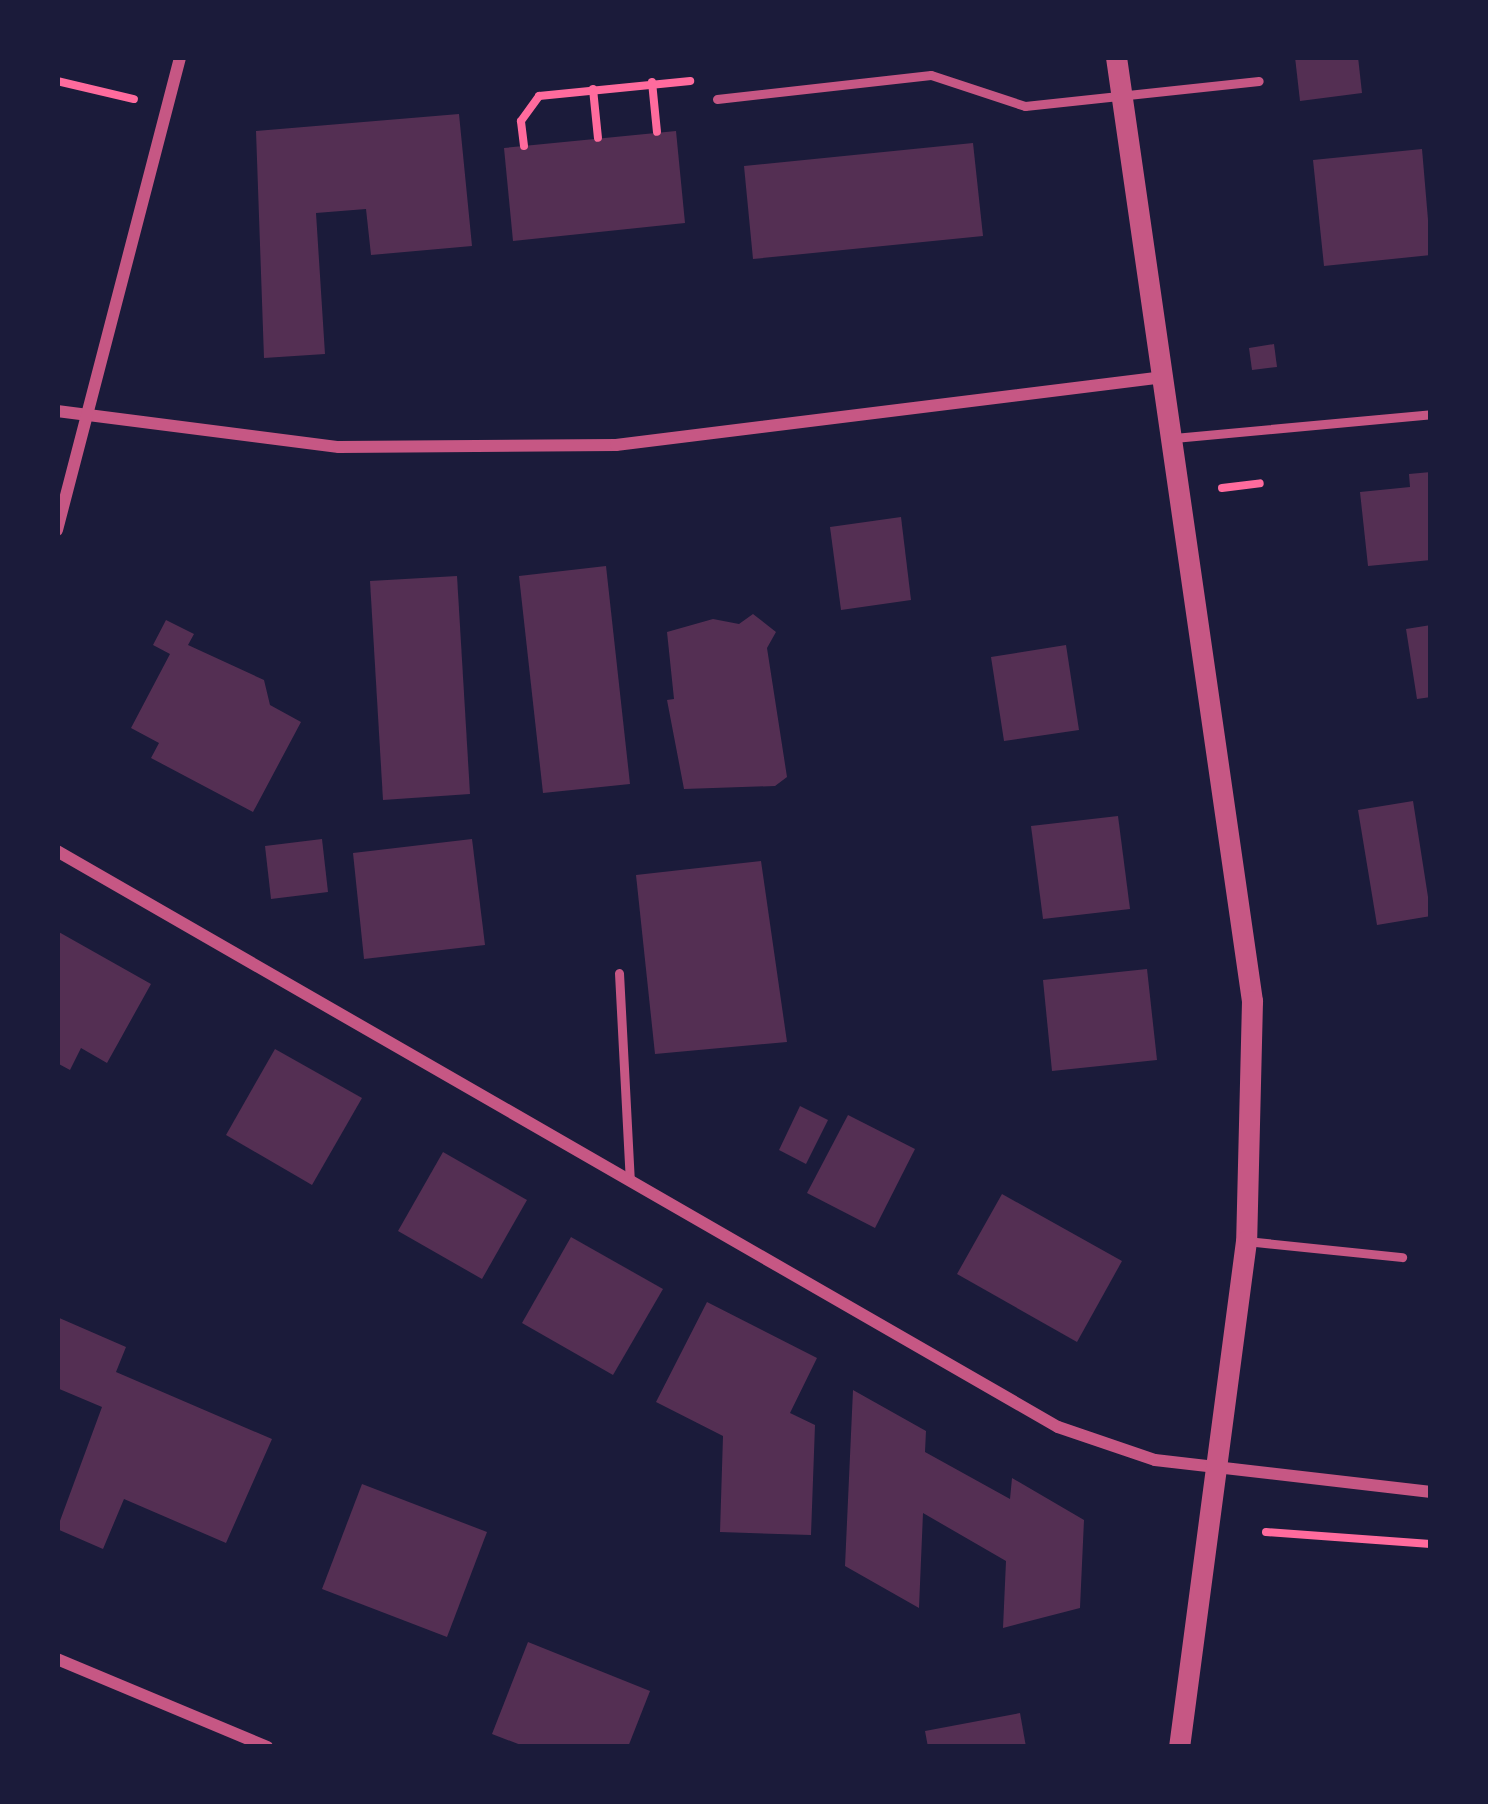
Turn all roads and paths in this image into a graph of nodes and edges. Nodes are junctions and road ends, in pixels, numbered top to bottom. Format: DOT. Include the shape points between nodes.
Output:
graph roads {
  1 [pos="180,57"];
  2 [pos="1116,57"];
  3 [pos="57,81"];
  4 [pos="652,82"];
  5 [pos="1259,82"];
  6 [pos="593,89"];
  7 [pos="1120,94"];
  8 [pos="717,99"];
  9 [pos="165,106"];
  10 [pos="657,132"];
  11 [pos="598,138"];
  12 [pos="524,146"];
  13 [pos="1164,377"];
  14 [pos="57,411"];
  15 [pos="1431,414"];
  16 [pos="87,416"];
  17 [pos="1172,438"];
  18 [pos="1260,483"];
  19 [pos="1220,488"];
  20 [pos="57,530"];
  21 [pos="57,851"];
  22 [pos="620,973"];
  23 [pos="630,1181"];
  24 [pos="1246,1241"];
  25 [pos="1402,1257"];
  26 [pos="1213,1467"];
  27 [pos="1431,1492"];
  28 [pos="1266,1532"];
  29 [pos="1431,1544"];
  30 [pos="57,1659"];
  31 [pos="267,1747"];
  32 [pos="1178,1747"];
  1 -- 9 [label="street"];
  2 -- 7 [label="street"];
  3 -- 9 [label="path"];
  4 -- 6 [label="path"];
  4 -- 8 [label="path" via="686,78"];
  4 -- 10 [label="path"];
  5 -- 7 [label="lane"];
  6 -- 11 [label="path"];
  6 -- 12 [label="path" via="538,96 521,121"];
  7 -- 8 [label="lane" via="1025,106 931,75"];
  7 -- 13 [label="street"];
  9 -- 16 [label="street"];
  13 -- 16 [label="street" via="616,445 338,447"];
  13 -- 17 [label="street"];
  14 -- 16 [label="street"];
  15 -- 17 [label="lane"];
  16 -- 20 [label="street"];
  17 -- 24 [label="street" via="1252,1001"];
  18 -- 19 [label="path"];
  21 -- 23 [label="street"];
  22 -- 23 [label="lane"];
  23 -- 26 [label="street" via="1058,1427 1123,1452"];
  24 -- 25 [label="lane"];
  24 -- 26 [label="street"];
  26 -- 27 [label="street"];
  26 -- 32 [label="street"];
  28 -- 29 [label="path"];
  30 -- 31 [label="street"];
}
